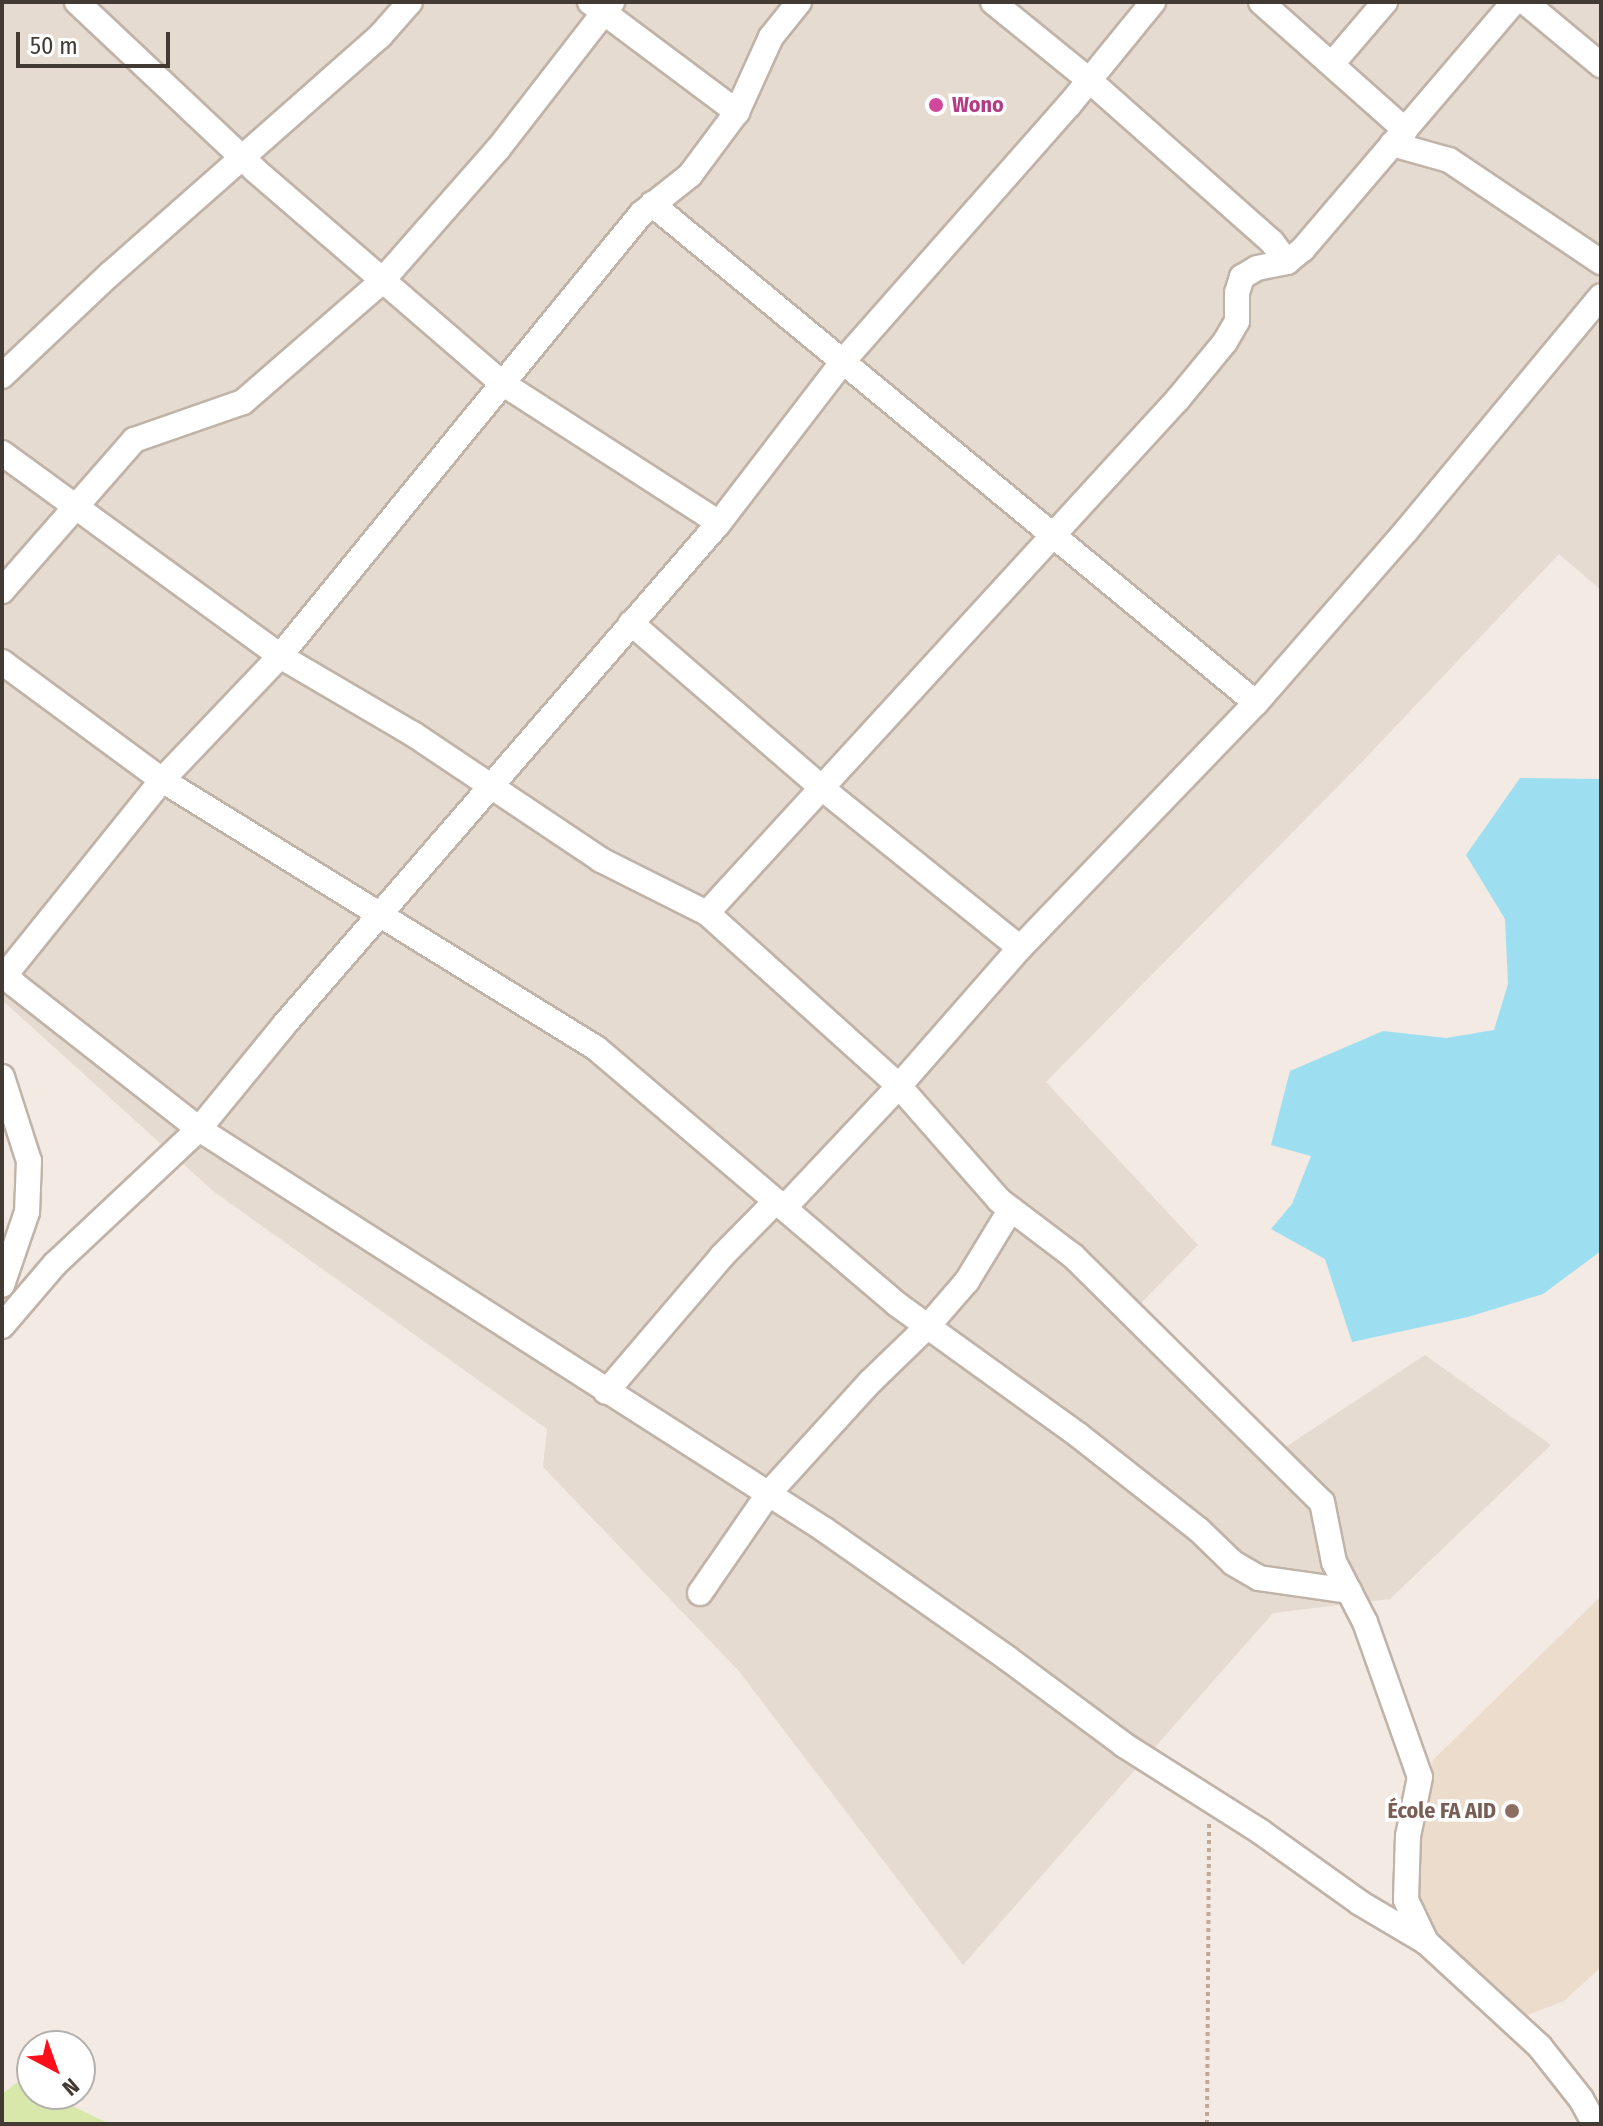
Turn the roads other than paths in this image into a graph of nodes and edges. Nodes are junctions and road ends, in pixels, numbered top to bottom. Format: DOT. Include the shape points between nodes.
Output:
graph roads {
  1 [pos="77,2"];
  2 [pos="410,2"];
  3 [pos="799,2"];
  4 [pos="993,2"];
  5 [pos="1153,2"];
  6 [pos="1261,2"];
  7 [pos="1385,2"];
  8 [pos="1514,2"];
  9 [pos="1525,2"];
  10 [pos="602,6"];
  11 [pos="1332,64"];
  12 [pos="1601,65"];
  13 [pos="1089,80"];
  14 [pos="737,112"];
  15 [pos="1399,137"];
  16 [pos="243,159"];
  17 [pos="652,204"];
  18 [pos="1287,262"];
  19 [pos="1601,262"];
  20 [pos="381,282"];
  21 [pos="1601,296"];
  22 [pos="844,360"];
  23 [pos="2,376"];
  24 [pos="502,383"];
  25 [pos="2,453"];
  26 [pos="75,506"];
  27 [pos="719,523"];
  28 [pos="1053,534"];
  29 [pos="2,591"];
  30 [pos="631,623"];
  31 [pos="280,656"];
  32 [pos="2,662"];
  33 [pos="1256,703"];
  34 [pos="162,780"];
  35 [pos="491,784"];
  36 [pos="823,789"];
  37 [pos="707,913"];
  38 [pos="381,917"];
  39 [pos="1020,948"];
  40 [pos="3,975"];
  41 [pos="2,1077"];
  42 [pos="899,1086"];
  43 [pos="199,1129"];
  44 [pos="780,1205"];
  45 [pos="1011,1209"];
  46 [pos="2,1285"];
  47 [pos="2,1326"];
  48 [pos="928,1326"];
  49 [pos="606,1392"];
  50 [pos="769,1493"];
  51 [pos="1349,1591"];
  52 [pos="700,1593"];
  53 [pos="1426,1942"];
  54 [pos="1595,2124"];
  1 -- 16 [label="street"];
  2 -- 16 [label="street" via="380,36"];
  3 -- 14 [label="street" via="771,37"];
  4 -- 13 [label="street"];
  5 -- 13 [label="street"];
  6 -- 11 [label="street"];
  7 -- 11 [label="street"];
  8 -- 15 [label="street"];
  9 -- 12 [label="street"];
  10 -- 14 [label="street"];
  10 -- 20 [label="street" via="498,149"];
  11 -- 15 [label="street"];
  13 -- 18 [label="street" via="1272,242"];
  13 -- 22 [label="street"];
  14 -- 17 [label="street" via="690,175"];
  15 -- 18 [label="street"];
  15 -- 19 [label="street" via="1449,160"];
  16 -- 20 [label="street"];
  16 -- 23 [label="street"];
  17 -- 22 [label="street"];
  17 -- 24 [label="street"];
  18 -- 28 [label="street" via="1242,277 1237,321 1225,342"];
  20 -- 24 [label="street"];
  20 -- 26 [label="street" via="243,402 134,440"];
  21 -- 33 [label="street"];
  22 -- 27 [label="street"];
  22 -- 28 [label="street"];
  24 -- 27 [label="street"];
  24 -- 31 [label="street"];
  25 -- 26 [label="street"];
  26 -- 29 [label="street"];
  26 -- 31 [label="street"];
  27 -- 30 [label="street"];
  28 -- 33 [label="street"];
  28 -- 36 [label="street"];
  30 -- 35 [label="street"];
  30 -- 36 [label="street"];
  31 -- 34 [label="street"];
  31 -- 35 [label="street"];
  32 -- 34 [label="street"];
  33 -- 39 [label="street"];
  34 -- 38 [label="street"];
  34 -- 40 [label="street"];
  35 -- 37 [label="street" via="601,860"];
  35 -- 38 [label="street"];
  36 -- 37 [label="street"];
  36 -- 39 [label="street"];
  37 -- 42 [label="street"];
  38 -- 43 [label="street"];
  38 -- 44 [label="street" via="596,1048"];
  39 -- 42 [label="street"];
  40 -- 43 [label="street"];
  41 -- 46 [label="street" via="29,1161 27,1212"];
  42 -- 44 [label="street"];
  42 -- 45 [label="street"];
  43 -- 47 [label="street" via="55,1264"];
  43 -- 49 [label="street"];
  44 -- 48 [label="street"];
  44 -- 49 [label="street" via="722,1256"];
  45 -- 48 [label="street" via="982,1260"];
  45 -- 51 [label="street" via="1073,1256 1322,1502 1334,1562"];
  48 -- 50 [label="street"];
  48 -- 51 [label="street" via="1077,1434 1233,1563 1259,1578"];
  49 -- 50 [label="street"];
  50 -- 52 [label="street"];
  50 -- 53 [label="street" via="1124,1745"];
  51 -- 53 [label="street" via="1420,1777 1408,1836 1406,1900"];
  53 -- 54 [label="street" via="1540,2047"];
}
